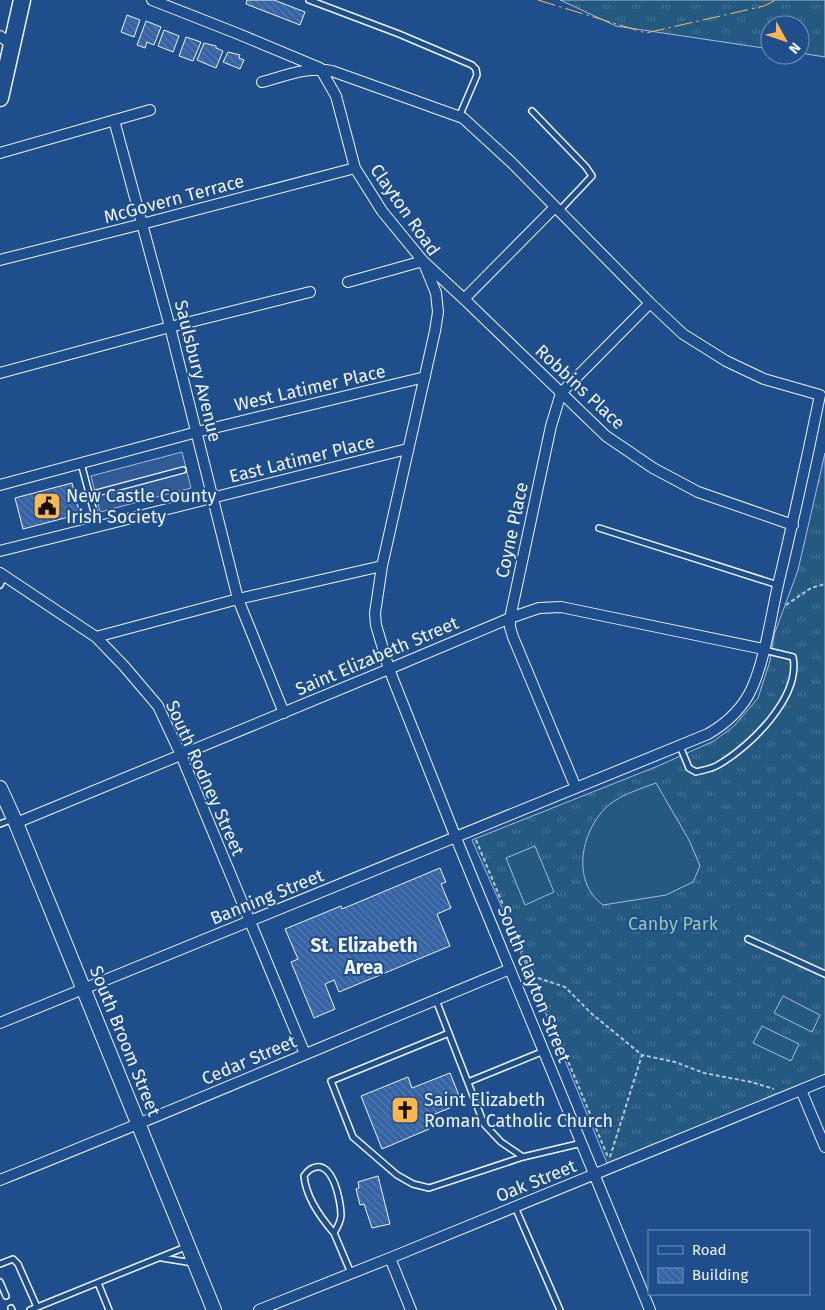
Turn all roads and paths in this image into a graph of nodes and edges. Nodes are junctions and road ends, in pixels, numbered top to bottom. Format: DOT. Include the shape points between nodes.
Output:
graph roads {
  1 [pos="22,0"];
  2 [pos="152,0"];
  3 [pos="309,0"];
  4 [pos="6,40"];
  5 [pos="320,68"];
  6 [pos="262,82"];
  7 [pos="0,98"];
  8 [pos="150,110"];
  9 [pos="532,110"];
  10 [pos="461,117"];
  11 [pos="114,120"];
  12 [pos="0,153"];
  13 [pos="355,168"];
  14 [pos="557,209"];
  15 [pos="142,224"];
  16 [pos="0,260"];
  17 [pos="423,261"];
  18 [pos="348,282"];
  19 [pos="310,292"];
  20 [pos="464,299"];
  21 [pos="650,303"];
  22 [pos="170,327"];
  23 [pos="0,373"];
  24 [pos="425,377"];
  25 [pos="561,393"];
  26 [pos="197,432"];
  27 [pos="407,449"];
  28 [pos="81,463"];
  29 [pos="183,470"];
  30 [pos="0,485"];
  31 [pos="90,495"];
  32 [pos="213,498"];
  33 [pos="793,524"];
  34 [pos="98,526"];
  35 [pos="599,528"];
  36 [pos="0,551"];
  37 [pos="382,566"];
  38 [pos="1,578"];
  39 [pos="825,584"];
  40 [pos="778,585"];
  41 [pos="238,600"];
  42 [pos="771,615"];
  43 [pos="510,618"];
  44 [pos="96,637"];
  45 [pos="763,650"];
  46 [pos="390,669"];
  47 [pos="284,713"];
  48 [pos="680,746"];
  49 [pos="181,755"];
  50 [pos="0,788"];
  51 [pos="576,788"];
  52 [pos="15,821"];
  53 [pos="0,824"];
  54 [pos="472,830"];
  55 [pos="456,838"];
  56 [pos="250,920"];
  57 [pos="748,939"];
  58 [pos="510,969"];
  59 [pos="825,974"];
  60 [pos="535,978"];
  61 [pos="515,981"];
  62 [pos="83,990"];
  63 [pos="436,1000"];
  64 [pos="0,1023"];
  65 [pos="449,1033"];
  66 [pos="544,1051"];
  67 [pos="305,1054"];
  68 [pos="642,1055"];
  69 [pos="825,1080"];
  70 [pos="468,1082"];
  71 [pos="801,1090"];
  72 [pos="784,1097"];
  73 [pos="140,1125"];
  74 [pos="582,1143"];
  75 [pos="825,1147"];
  76 [pos="523,1157"];
  77 [pos="594,1174"];
  78 [pos="0,1180"];
  79 [pos="515,1207"];
  80 [pos="334,1233"];
  81 [pos="188,1246"];
  82 [pos="161,1258"];
  83 [pos="390,1258"];
  84 [pos="0,1264"];
  85 [pos="196,1264"];
  86 [pos="351,1274"];
  87 [pos="0,1282"];
  88 [pos="98,1283"];
  89 [pos="6,1296"];
  90 [pos="46,1304"];
  91 [pos="37,1308"];
  92 [pos="30,1310"];
  93 [pos="49,1310"];
  94 [pos="110,1310"];
  95 [pos="214,1310"];
  96 [pos="259,1310"];
  97 [pos="411,1310"];
  98 [pos="560,1310"];
  99 [pos="650,1310"];
  1 -- 4 [label="main road"];
  2 -- 5 [label="street"];
  3 -- 10 [label="lane" via="472,65 477,76"];
  4 -- 7 [label="main road"];
  5 -- 6 [label="street"];
  5 -- 10 [label="street"];
  5 -- 13 [label="street, Clayton Road" via="336,96"];
  8 -- 11 [label="street"];
  9 -- 14 [label="lane" via="592,176"];
  10 -- 14 [label="street"];
  11 -- 12 [label="street"];
  11 -- 15 [label="street, Saulsbury Avenue"];
  13 -- 15 [label="street, McGovern Terrace"];
  13 -- 17 [label="street, Clayton Road" via="382,212"];
  14 -- 20 [label="street"];
  14 -- 21 [label="street"];
  15 -- 16 [label="street, McGovern Terrace"];
  15 -- 22 [label="street, Saulsbury Avenue"];
  17 -- 18 [label="street"];
  17 -- 20 [label="street, Robbins Place"];
  17 -- 24 [label="street, Clayton Road" via="436,293 438,312"];
  19 -- 22 [label="street"];
  20 -- 25 [label="street, Robbins Place"];
  21 -- 25 [label="street, Coyne Place"];
  21 -- 33 [label="street, Banning Street" via="683,334 726,361 764,379 820,395"];
  22 -- 23 [label="street"];
  22 -- 26 [label="street, Saulsbury Avenue"];
  24 -- 26 [label="street, West Latimer Place"];
  24 -- 27 [label="street, Clayton Road"];
  25 -- 33 [label="street, Robbins Place" via="606,436 652,468 698,492"];
  25 -- 43 [label="street, Coyne Place"];
  26 -- 28 [label="street, West Latimer Place"];
  26 -- 32 [label="street, Saulsbury Avenue"];
  27 -- 32 [label="street, East Latimer Place"];
  27 -- 37 [label="street, Clayton Road"];
  28 -- 30 [label="street, West Latimer Place"];
  28 -- 31 [label="lane"];
  29 -- 31 [label="lane"];
  31 -- 34 [label="lane"];
  32 -- 34 [label="street, East Latimer Place"];
  32 -- 41 [label="street, Saulsbury Avenue"];
  33 -- 40 [label="street, Banning Street"];
  34 -- 36 [label="street, East Latimer Place"];
  35 -- 40 [label="lane"];
  37 -- 41 [label="street"];
  37 -- 46 [label="street, Clayton Road" via="375,613"];
  38 -- 44 [label="street, South Rodney Street"];
  39 -- 42 [label="path" via="811,588"];
  40 -- 42 [label="street, Banning Street"];
  41 -- 44 [label="street"];
  41 -- 47 [label="street, Saulsbury Avenue"];
  42 -- 45 [label="street, Banning Street"];
  43 -- 45 [label="street, Saint Elizabeth Street" via="539,608 561,607"];
  43 -- 46 [label="street, Saint Elizabeth Street"];
  43 -- 51 [label="street, Coyne Place" via="513,637"];
  44 -- 49 [label="street, South Rodney Street" via="158,706"];
  45 -- 48 [label="street, Banning Street" via="752,689 737,711 717,729"];
  45 -- 48 [label="lane" via="793,657 795,666 788,689 773,717 750,742 716,766 696,772 690,768"];
  46 -- 47 [label="street, Saint Elizabeth Street"];
  46 -- 55 [label="street, South Clayton Street"];
  47 -- 49 [label="street, Saint Elizabeth Street"];
  48 -- 51 [label="street, Banning Street"];
  49 -- 52 [label="street, Saint Elizabeth Street"];
  49 -- 56 [label="street, South Rodney Street"];
  50 -- 52 [label="street, South Broom Street"];
  51 -- 54 [label="street, Banning Street"];
  52 -- 53 [label="lane"];
  52 -- 62 [label="street, South Broom Street"];
  54 -- 55 [label="street, Banning Street"];
  54 -- 60 [label="path"];
  55 -- 56 [label="street, Banning Street"];
  55 -- 58 [label="street, South Clayton Street"];
  56 -- 62 [label="street, Banning Street"];
  56 -- 67 [label="street, South Rodney Street"];
  57 -- 59 [label="lane"];
  58 -- 61 [label="street, South Clayton Street"];
  58 -- 63 [label="street, Cedar Street"];
  60 -- 61 [label="path"];
  60 -- 68 [label="path" via="565,988"];
  60 -- 68 [label="path" via="609,1159"];
  61 -- 66 [label="street, South Clayton Street"];
  62 -- 64 [label="street, Banning Street"];
  62 -- 73 [label="street, South Broom Street"];
  63 -- 65 [label="lane"];
  63 -- 67 [label="street, Cedar Street"];
  65 -- 70 [label="lane"];
  65 -- 76 [label="lane" via="331,1081 353,1137 397,1175 429,1188"];
  66 -- 70 [label="lane"];
  66 -- 74 [label="street, South Clayton Street"];
  67 -- 73 [label="street, Cedar Street"];
  68 -- 72 [label="path" via="780,1090"];
  69 -- 71 [label="street, Oak Street"];
  70 -- 76 [label="lane" via="484,1124 501,1142"];
  71 -- 72 [label="street, Oak Street"];
  71 -- 75 [label="street"];
  72 -- 77 [label="street, Oak Street"];
  73 -- 78 [label="street, Cedar Street"];
  73 -- 81 [label="street, South Broom Street"];
  74 -- 76 [label="lane"];
  74 -- 77 [label="street, South Clayton Street"];
  77 -- 79 [label="street, Oak Street"];
  77 -- 99 [label="street, South Clayton Street"];
  79 -- 83 [label="street, Oak Street"];
  79 -- 98 [label="lane"];
  80 -- 80 [label="lane" via="342,1216 337,1188 328,1171 321,1167 312,1168 304,1176 305,1188 322,1220"];
  80 -- 86 [label="lane"];
  81 -- 82 [label="lane"];
  81 -- 85 [label="street, South Broom Street"];
  82 -- 85 [label="lane"];
  82 -- 88 [label="lane"];
  83 -- 86 [label="street, Oak Street"];
  83 -- 97 [label="street"];
  84 -- 91 [label="lane" via="13,1259 18,1264"];
  85 -- 95 [label="street, South Broom Street"];
  86 -- 96 [label="street, Oak Street"];
  87 -- 89 [label="lane"];
  88 -- 90 [label="lane"];
  88 -- 94 [label="lane"];
  90 -- 91 [label="lane"];
  90 -- 93 [label="lane"];
  91 -- 92 [label="lane"];
}
